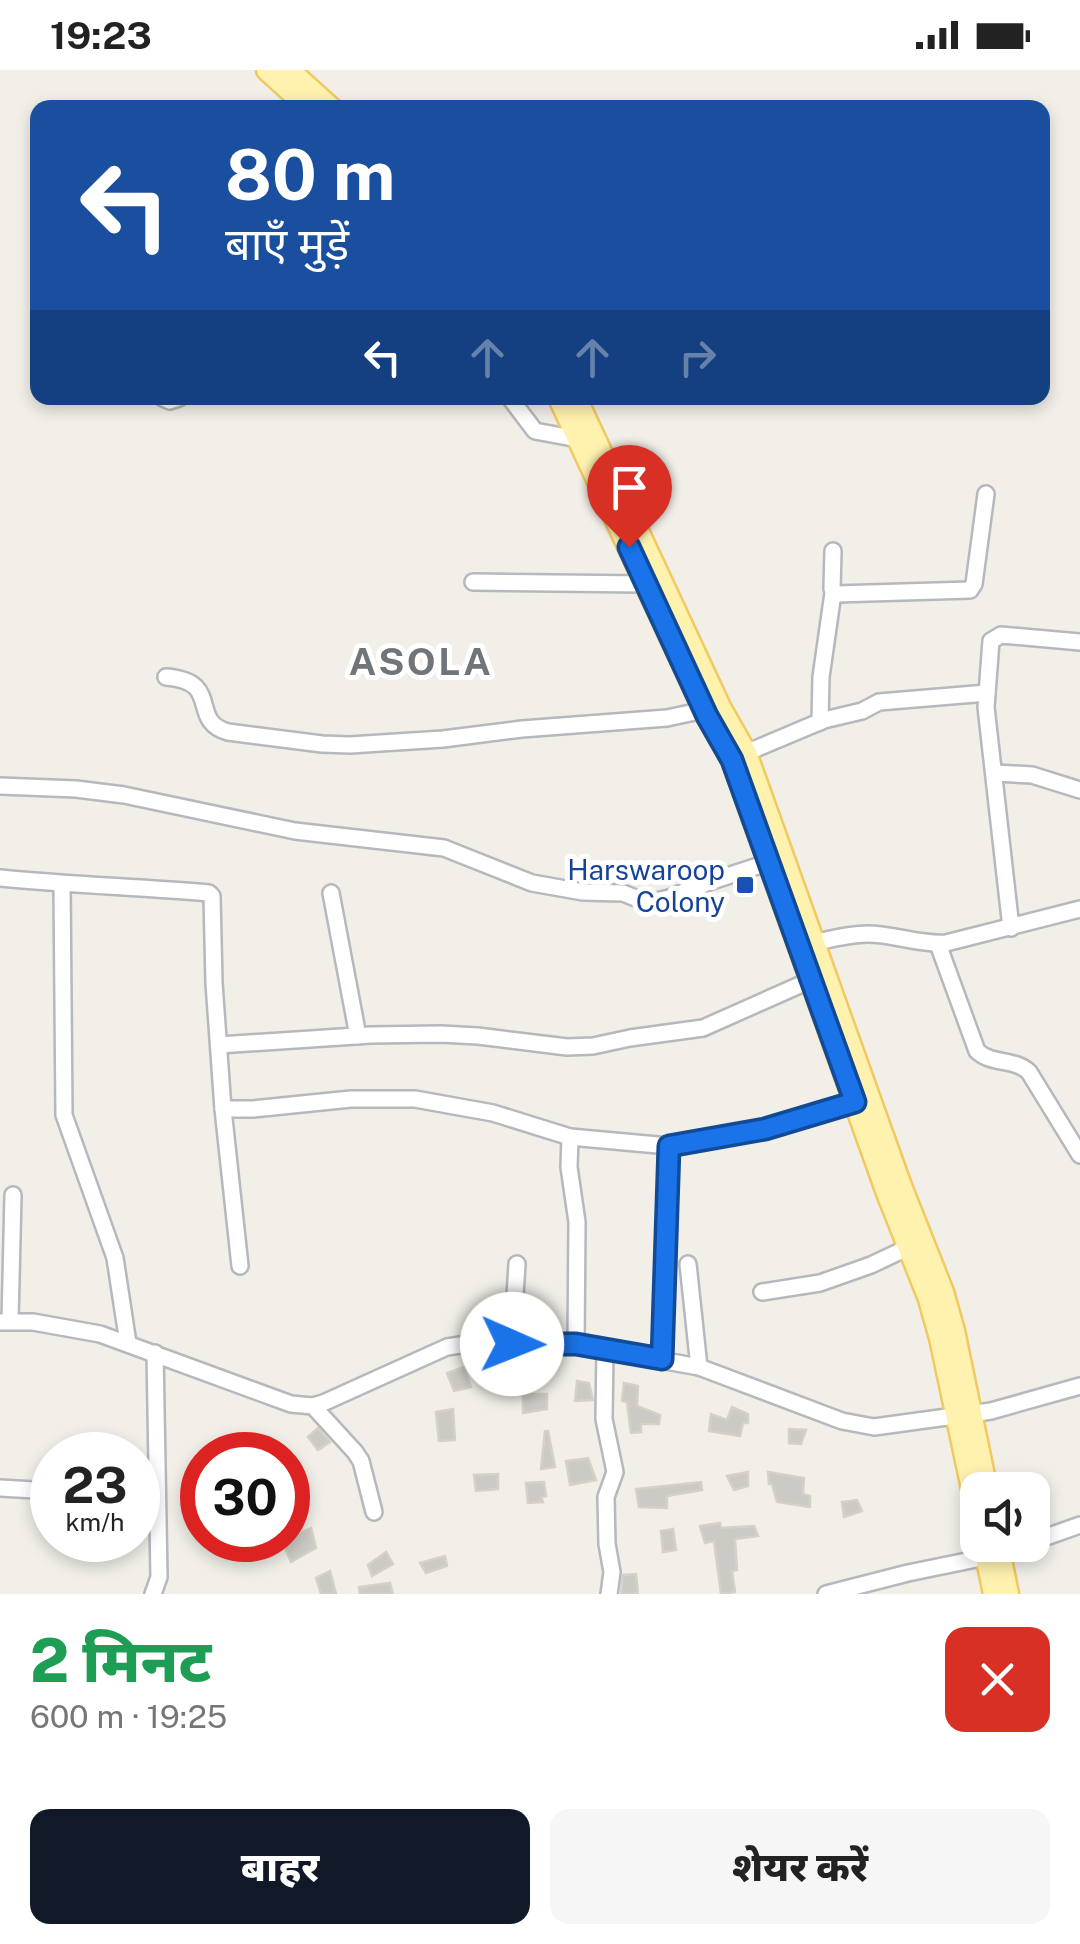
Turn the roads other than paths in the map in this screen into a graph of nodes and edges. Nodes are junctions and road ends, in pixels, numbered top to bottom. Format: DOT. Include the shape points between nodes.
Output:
graph roads {
  1 [pos="267,70"];
  2 [pos="289,70"];
  3 [pos="300,100"];
  4 [pos="322,100"];
  5 [pos="515,405"];
  6 [pos="562,405"];
  7 [pos="579,405"];
  8 [pos="578,439"];
  9 [pos="986,494"];
  10 [pos="834,551"];
  11 [pos="473,582"];
  12 [pos="646,584"];
  13 [pos="833,593"];
  14 [pos="1080,642"];
  15 [pos="166,676"];
  16 [pos="987,692"];
  17 [pos="704,710"];
  18 [pos="820,722"];
  19 [pos="746,753"];
  20 [pos="995,773"];
  21 [pos="0,786"];
  22 [pos="1080,790"];
  23 [pos="767,863"];
  24 [pos="0,878"];
  25 [pos="62,884"];
  26 [pos="330,892"];
  27 [pos="1080,909"];
  28 [pos="1010,928"];
  29 [pos="813,944"];
  30 [pos="938,944"];
  31 [pos="810,980"];
  32 [pos="358,1036"];
  33 [pos="219,1046"];
  34 [pos="855,1102"];
  35 [pos="223,1110"];
  36 [pos="570,1137"];
  37 [pos="669,1146"];
  38 [pos="1080,1154"];
  39 [pos="13,1194"];
  40 [pos="909,1247"];
  41 [pos="517,1264"];
  42 [pos="688,1264"];
  43 [pos="240,1266"];
  44 [pos="762,1292"];
  45 [pos="5,1322"];
  46 [pos="128,1343"];
  47 [pos="512,1344"];
  48 [pos="576,1344"];
  49 [pos="605,1348"];
  50 [pos="155,1353"];
  51 [pos="662,1359"];
  52 [pos="699,1367"];
  53 [pos="1080,1386"];
  54 [pos="313,1406"];
  55 [pos="963,1416"];
  56 [pos="971,1472"];
  57 [pos="981,1472"];
  58 [pos="0,1488"];
  59 [pos="30,1490"];
  60 [pos="374,1512"];
  61 [pos="1080,1525"];
  62 [pos="1050,1536"];
  63 [pos="960,1559"];
  64 [pos="993,1562"];
  65 [pos="996,1562"];
  66 [pos="154,1594"];
  67 [pos="610,1594"];
  68 [pos="826,1594"];
  69 [pos="994,1594"];
  70 [pos="1008,1594"];
  1 -- 3 [label="main road"];
  2 -- 4 [label="main road"];
  5 -- 8 [label="street" via="535,432"];
  6 -- 8 [label="main road"];
  7 -- 19 [label="main road"];
  8 -- 12 [label="main road"];
  9 -- 13 [label="street" via="970,590"];
  10 -- 13 [label="street"];
  11 -- 12 [label="street"];
  12 -- 17 [label="main road"];
  13 -- 18 [label="street"];
  14 -- 16 [label="street" via="998,636"];
  15 -- 17 [label="street" via="198,686 216,728 322,744 413,742"];
  16 -- 18 [label="street" via="883,701"];
  16 -- 20 [label="street"];
  17 -- 23 [label="main road" via="732,760"];
  18 -- 19 [label="street"];
  19 -- 29 [label="main road"];
  20 -- 22 [label="street" via="1032,775"];
  20 -- 28 [label="street"];
  21 -- 23 [label="street" via="76,789 295,831 444,848 532,883 623,893 643,902"];
  23 -- 31 [label="main road"];
  24 -- 25 [label="street"];
  25 -- 33 [label="street" via="211,895"];
  25 -- 46 [label="street" via="64,1115 115,1258"];
  26 -- 32 [label="street"];
  27 -- 28 [label="street"];
  28 -- 30 [label="street"];
  29 -- 30 [label="street" via="870,934"];
  29 -- 55 [label="main road" via="943,1292"];
  30 -- 38 [label="street" via="977,1052 1026,1069"];
  31 -- 32 [label="street" via="703,1028 593,1046 440,1034"];
  31 -- 34 [label="main road"];
  32 -- 33 [label="street"];
  33 -- 35 [label="street"];
  34 -- 37 [label="street" via="765,1129"];
  34 -- 40 [label="main road"];
  35 -- 36 [label="street" via="415,1099"];
  35 -- 43 [label="street"];
  36 -- 37 [label="street"];
  36 -- 48 [label="street"];
  37 -- 51 [label="street"];
  39 -- 45 [label="street"];
  40 -- 44 [label="street" via="820,1283"];
  40 -- 55 [label="main road"];
  41 -- 47 [label="street"];
  42 -- 52 [label="street"];
  45 -- 46 [label="street"];
  46 -- 50 [label="street"];
  47 -- 48 [label="street"];
  47 -- 54 [label="street" via="447,1347"];
  48 -- 49 [label="street"];
  49 -- 51 [label="street"];
  49 -- 67 [label="street" via="604,1419 614,1472 606,1498"];
  50 -- 54 [label="street" via="271,1398"];
  50 -- 66 [label="street"];
  51 -- 52 [label="street"];
  52 -- 55 [label="street" via="857,1425"];
  53 -- 55 [label="street"];
  54 -- 60 [label="street" via="361,1462"];
  55 -- 56 [label="main road"];
  55 -- 57 [label="main road"];
  58 -- 59 [label="street"];
  61 -- 62 [label="street"];
  63 -- 68 [label="street"];
  64 -- 69 [label="main road"];
  65 -- 70 [label="main road"];
}
